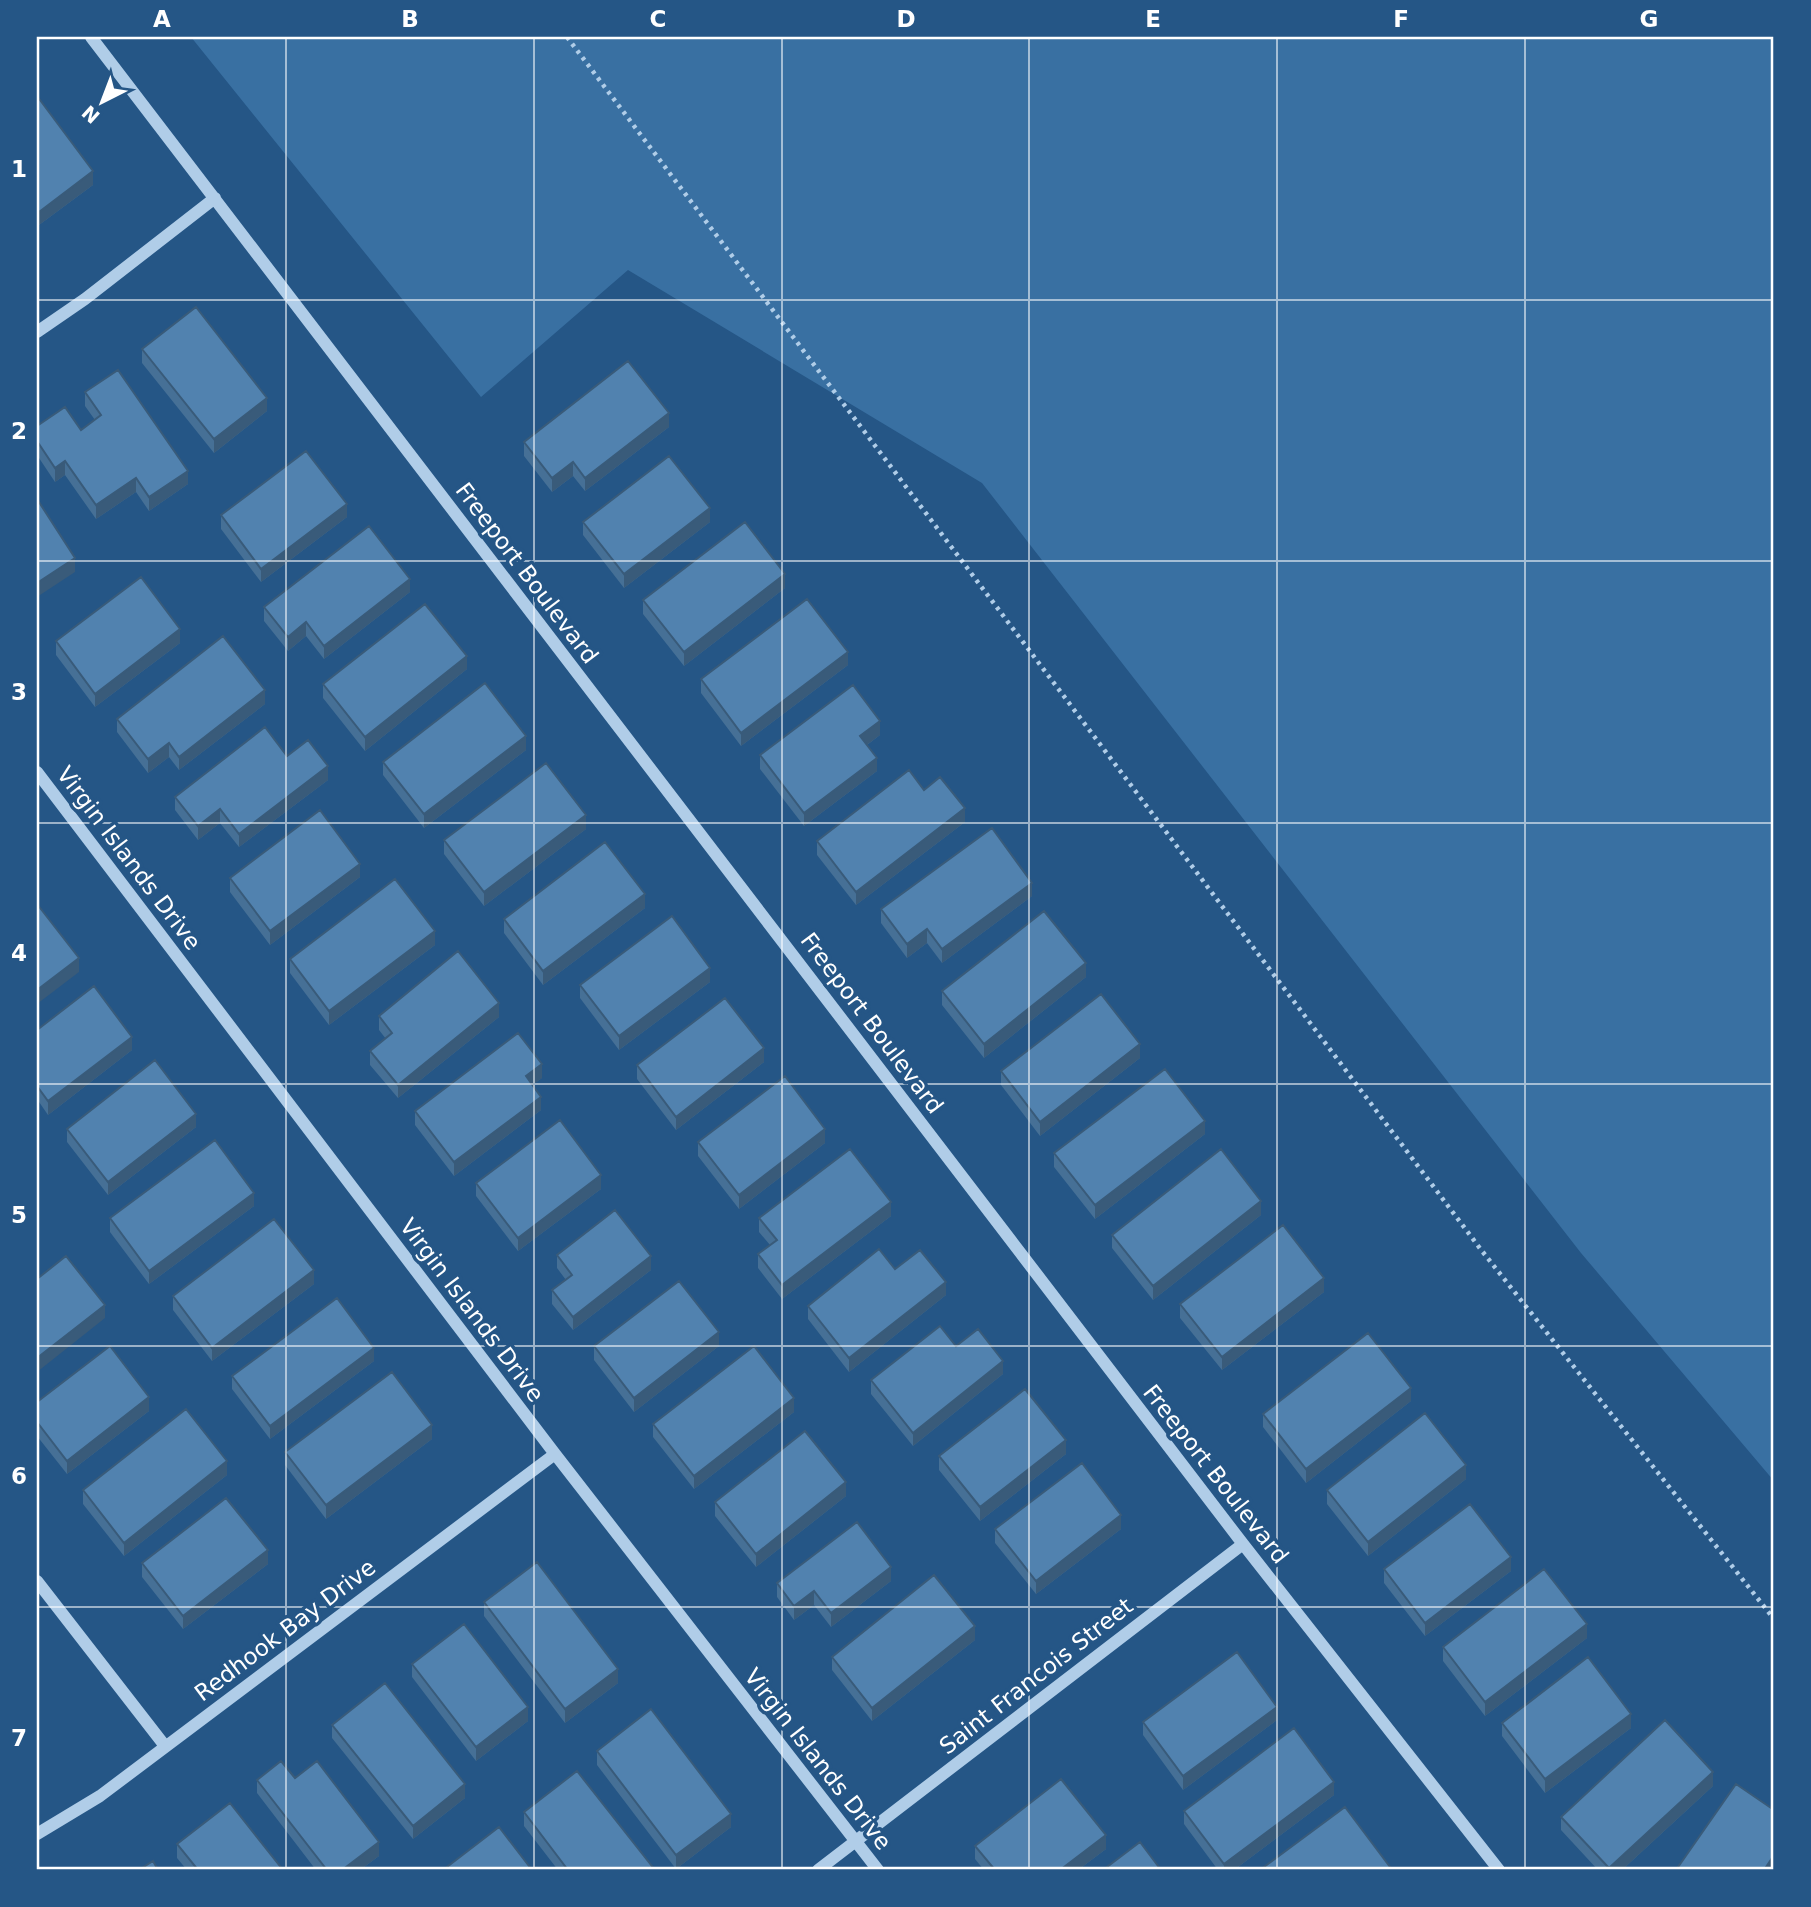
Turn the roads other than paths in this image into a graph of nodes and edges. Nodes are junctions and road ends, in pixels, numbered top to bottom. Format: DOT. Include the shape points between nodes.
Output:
graph roads {
  1 [pos="91,37"];
  2 [pos="215,198"];
  3 [pos="37,332"];
  4 [pos="37,772"];
  5 [pos="555,1454"];
  6 [pos="1243,1544"];
  7 [pos="37,1581"];
  8 [pos="165,1746"];
  9 [pos="37,1834"];
  10 [pos="855,1841"];
  11 [pos="818,1870"];
  12 [pos="878,1870"];
  13 [pos="1499,1870"];
  1 -- 2 [label="street, Freeport Boulevard"];
  2 -- 3 [label="street"];
  2 -- 6 [label="street, Freeport Boulevard"];
  4 -- 5 [label="street, Virgin Islands Drive"];
  5 -- 8 [label="street, Redhook Bay Drive"];
  5 -- 10 [label="street, Virgin Islands Drive"];
  6 -- 10 [label="street, Saint Francois Street"];
  6 -- 13 [label="street, Freeport Boulevard"];
  7 -- 8 [label="street"];
  8 -- 9 [label="street, Redhook Bay Drive" via="100,1796"];
  10 -- 11 [label="street, Saint Francois Street"];
  10 -- 12 [label="street, Virgin Islands Drive"];
}
